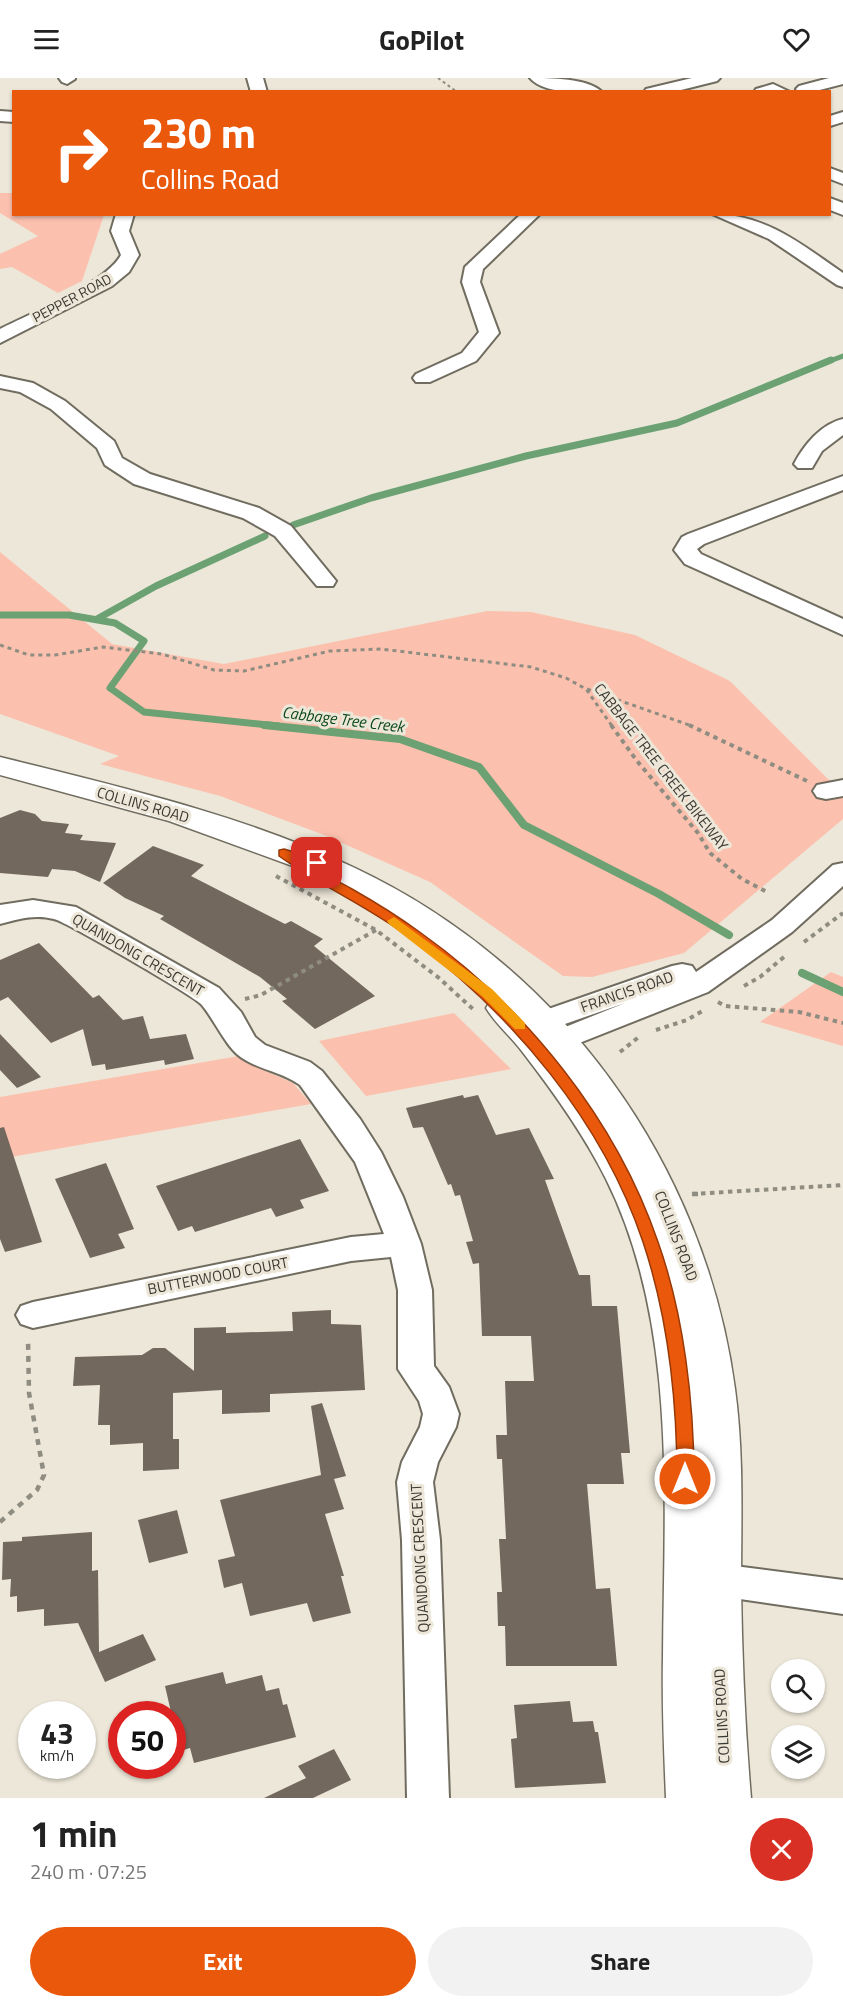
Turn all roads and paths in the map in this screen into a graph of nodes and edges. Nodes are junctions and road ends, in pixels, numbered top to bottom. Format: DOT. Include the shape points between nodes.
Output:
graph roads {
  1 [pos="438,78"];
  2 [pos="538,78"];
  3 [pos="712,78"];
  4 [pos="830,80"];
  5 [pos="804,89"];
  6 [pos="454,90"];
  7 [pos="591,90"];
  8 [pos="660,90"];
  9 [pos="124,216"];
  10 [pos="530,216"];
  11 [pos="726,216"];
  12 [pos="838,274"];
  13 [pos="3,333"];
  14 [pos="423,378"];
  15 [pos="0,381"];
  16 [pos="843,425"];
  17 [pos="805,464"];
  18 [pos="843,482"];
  19 [pos="325,581"];
  20 [pos="843,628"];
  21 [pos="0,645"];
  22 [pos="586,689"];
  23 [pos="0,766"];
  24 [pos="835,790"];
  25 [pos="278,864"];
  26 [pos="843,871"];
  27 [pos="767,892"];
  28 [pos="0,915"];
  29 [pos="376,930"];
  30 [pos="222,1008"];
  31 [pos="478,1014"];
  32 [pos="843,1023"];
  33 [pos="542,1034"];
  34 [pos="620,1052"];
  35 [pos="843,1185"];
  36 [pos="692,1194"];
  37 [pos="404,1244"];
  38 [pos="33,1315"];
  39 [pos="0,1522"];
  40 [pos="719,1580"];
  41 [pos="843,1597"];
  42 [pos="428,1798"];
  43 [pos="690,1798"];
  44 [pos="727,1798"];
  1 -- 6 [label="path"];
  2 -- 7 [label="street"];
  3 -- 8 [label="street"];
  4 -- 5 [label="street"];
  9 -- 13 [label="street, PEPPER ROAD" via="120,231 130,255 123,268 106,282"];
  10 -- 14 [label="street" via="474,267 471,282 489,333 469,357"];
  11 -- 12 [label="street" via="767,231"];
  15 -- 19 [label="street" via="26,387 58,405 107,445 112,461 142,479 251,513 283,531"];
  16 -- 17 [label="street" via="813,448"];
  18 -- 20 [label="street" via="696,539 685,550 693,559"];
  21 -- 22 [label="path, CABBAGE TREE CREEK BIKEWAY" via="29,656 104,647 162,654 214,670 244,671 330,651 381,649 531,667"];
  22 -- 24 [label="path" via="688,724"];
  22 -- 27 [label="path, CABBAGE TREE CREEK BIKEWAY" via="637,761 698,832 710,853 742,879"];
  23 -- 25 [label="main road, COLLINS ROAD" via="157,807"];
  25 -- 29 [label="path"];
  25 -- 33 [label="main road, COLLINS ROAD" via="309,871 417,936"];
  26 -- 33 [label="street, FRANCIS ROAD" via="782,926 698,985"];
  28 -- 30 [label="street, QUANDONG CRESCENT" via="39,907 66,913 209,996"];
  29 -- 30 [label="path" via="261,995"];
  29 -- 31 [label="path"];
  30 -- 37 [label="street, QUANDONG CRESCENT" via="243,1043 254,1052 299,1069 327,1097 370,1160"];
  32 -- 34 [label="path" via="816,1014 725,1006 718,1002 687,1020 632,1040"];
  33 -- 40 [label="main road, COLLINS ROAD" via="608,1099 638,1148 674,1224 694,1281 706,1330 722,1462"];
  33 -- 43 [label="main road, COLLINS ROAD" via="619,1169 651,1242 674,1337 685,1436"];
  35 -- 36 [label="path"];
  37 -- 38 [label="street, BUTTERWOOD COURT" via="339,1252"];
  37 -- 42 [label="street, QUANDONG CRESCENT" via="417,1311 416,1369 436,1397 441,1414 415,1482"];
  38 -- 39 [label="path" via="27,1348 28,1393 44,1467 42,1484"];
  40 -- 41 [label="street"];
  40 -- 44 [label="main road, COLLINS ROAD"];
}
